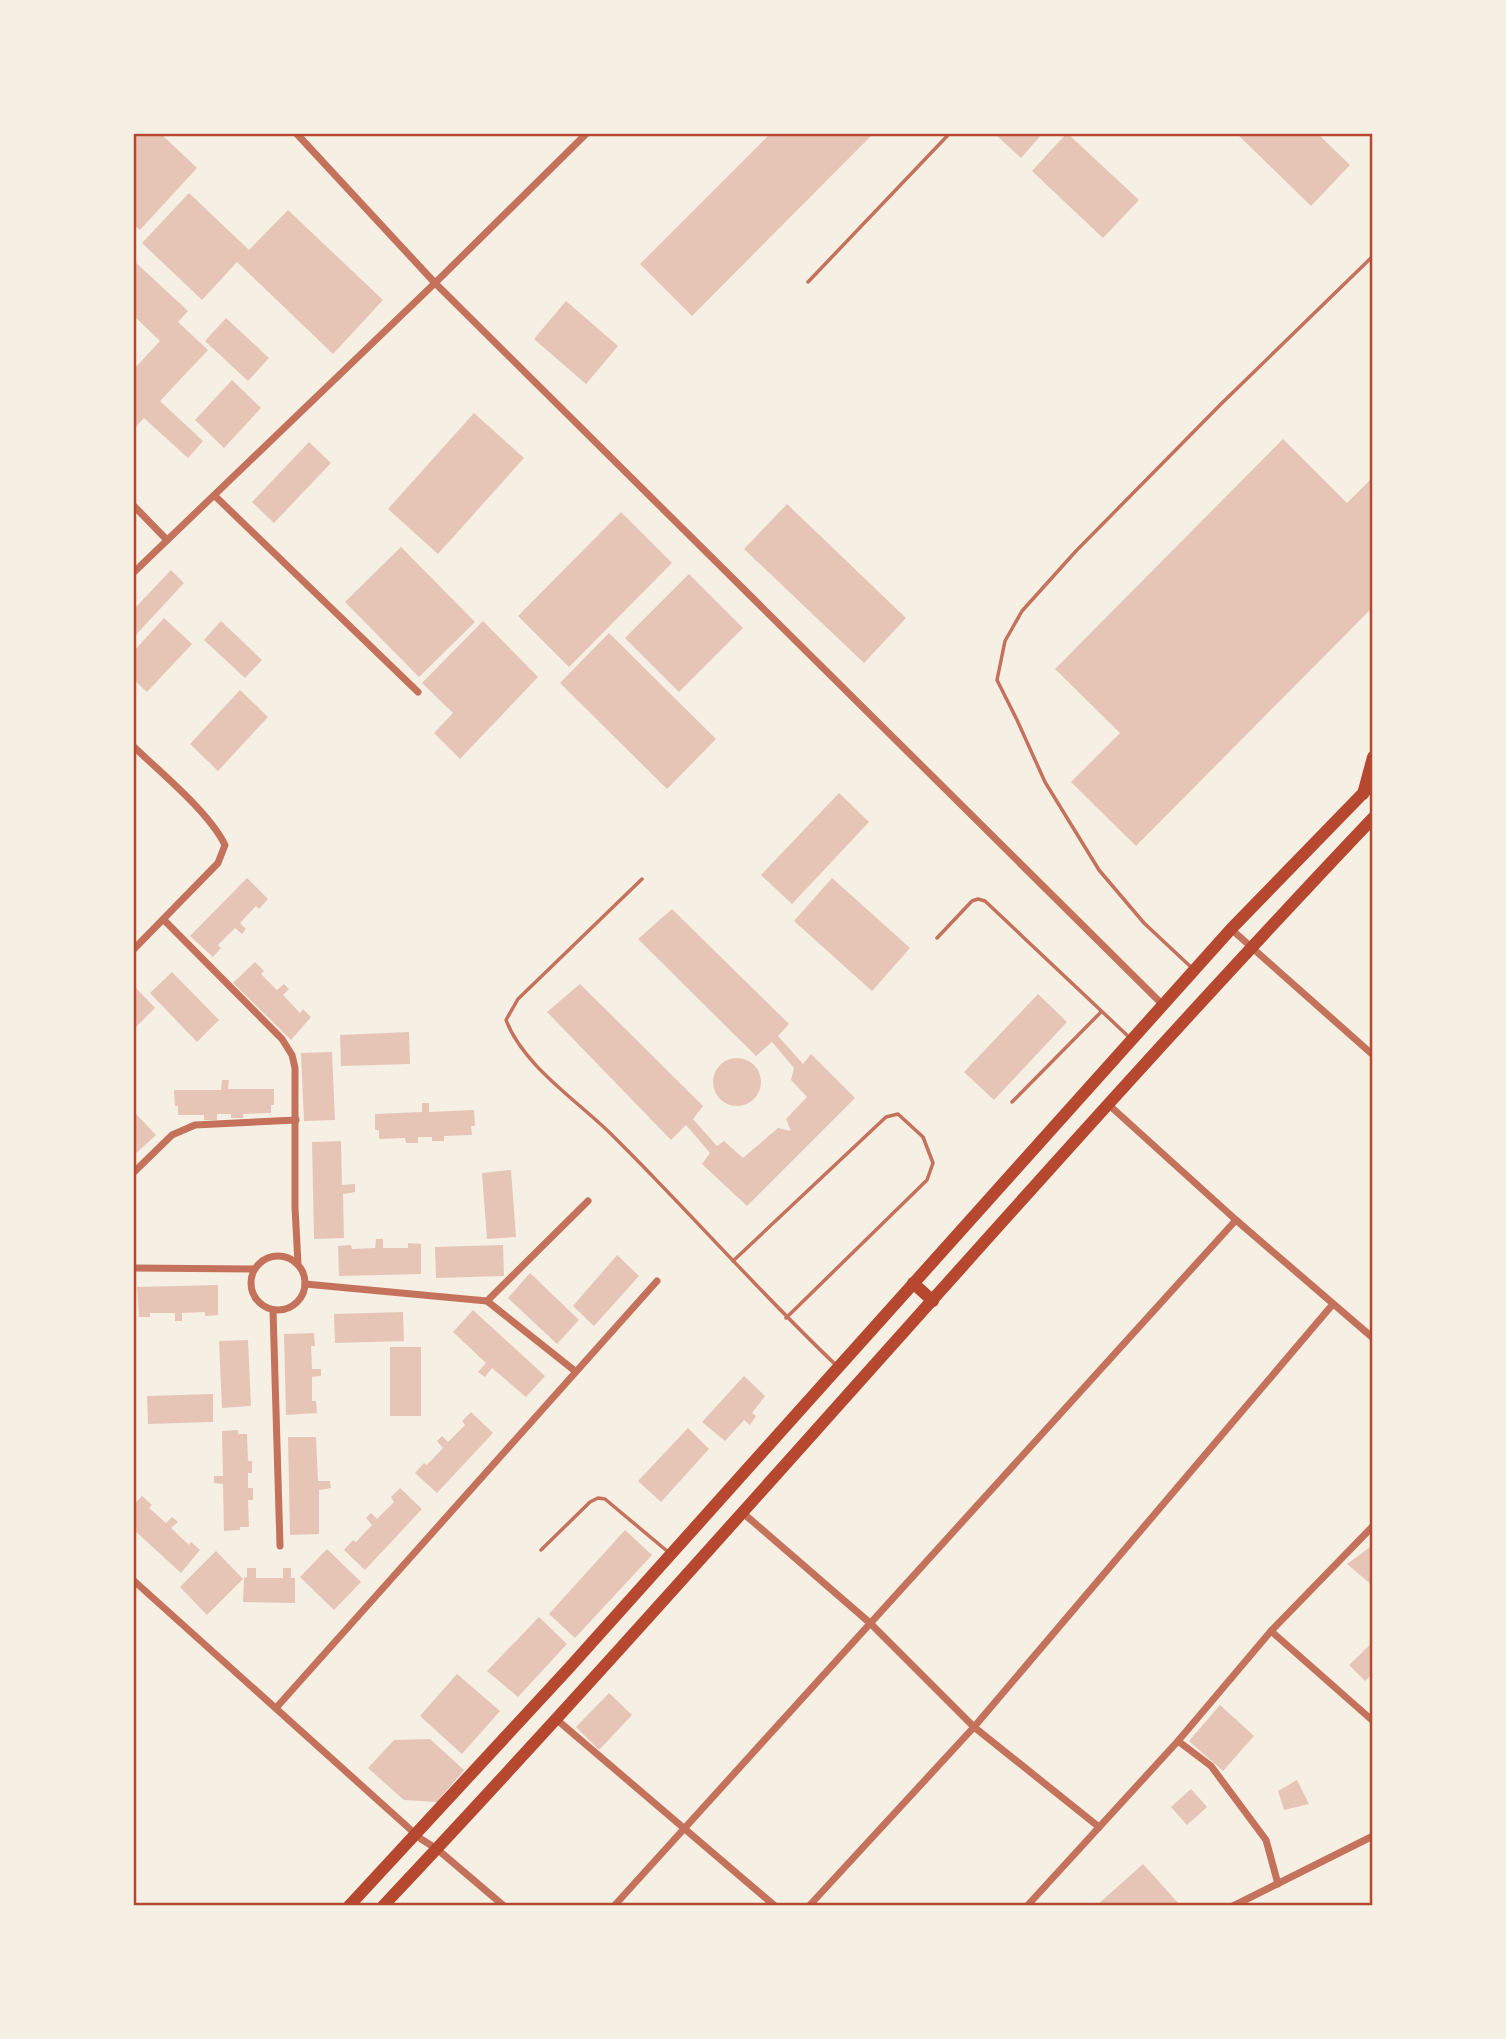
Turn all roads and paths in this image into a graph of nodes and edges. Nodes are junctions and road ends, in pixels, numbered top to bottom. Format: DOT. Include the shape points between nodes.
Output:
graph roads {
  1 [pos="296,133"];
  2 [pos="587,133"];
  3 [pos="950,133"];
  4 [pos="1373,256"];
  5 [pos="808,282"];
  6 [pos="435,283"];
  7 [pos="215,496"];
  8 [pos="133,505"];
  9 [pos="167,540"];
  10 [pos="133,573"];
  11 [pos="418,692"];
  12 [pos="133,746"];
  13 [pos="1373,757"];
  14 [pos="1373,783"];
  15 [pos="1363,794"];
  16 [pos="1373,818"];
  17 [pos="642,879"];
  18 [pos="164,920"];
  19 [pos="1231,929"];
  20 [pos="937,938"];
  21 [pos="1251,947"];
  22 [pos="133,950"];
  23 [pos="1194,971"];
  24 [pos="1163,1005"];
  25 [pos="1101,1012"];
  26 [pos="1132,1040"];
  27 [pos="1373,1055"];
  28 [pos="1013,1102"];
  29 [pos="1109,1105"];
  30 [pos="296,1120"];
  31 [pos="133,1173"];
  32 [pos="588,1201"];
  33 [pos="1236,1220"];
  34 [pos="733,1261"];
  35 [pos="298,1264"];
  36 [pos="133,1268"];
  37 [pos="253,1269"];
  38 [pos="657,1281"];
  39 [pos="913,1283"];
  40 [pos="305,1284"];
  41 [pos="933,1300"];
  42 [pos="487,1301"];
  43 [pos="1333,1304"];
  44 [pos="273,1310"];
  45 [pos="786,1318"];
  46 [pos="1373,1338"];
  47 [pos="838,1367"];
  48 [pos="575,1371"];
  49 [pos="743,1513"];
  50 [pos="1373,1526"];
  51 [pos="280,1546"];
  52 [pos="541,1550"];
  53 [pos="671,1555"];
  54 [pos="133,1580"];
  55 [pos="870,1623"];
  56 [pos="1270,1631"];
  57 [pos="276,1708"];
  58 [pos="556,1719"];
  59 [pos="1373,1721"];
  60 [pos="974,1727"];
  61 [pos="1178,1741"];
  62 [pos="1099,1827"];
  63 [pos="686,1828"];
  64 [pos="415,1834"];
  65 [pos="1373,1836"];
  66 [pos="437,1849"];
  67 [pos="1278,1884"];
  68 [pos="349,1906"];
  69 [pos="383,1906"];
  70 [pos="504,1906"];
  71 [pos="614,1906"];
  72 [pos="775,1906"];
  73 [pos="809,1906"];
  74 [pos="1027,1906"];
  75 [pos="1234,1906"];
  1 -- 6 [label="street"];
  2 -- 6 [label="street"];
  3 -- 5 [label="lane"];
  4 -- 23 [label="lane" via="1076,551 1023,611 1005,641 997,680 1045,782 1099,870 1144,923"];
  6 -- 7 [label="street"];
  6 -- 24 [label="street"];
  7 -- 9 [label="street"];
  7 -- 11 [label="street"];
  8 -- 9 [label="street"];
  9 -- 10 [label="street"];
  12 -- 18 [label="street" via="212,825 225,845 218,863"];
  13 -- 15 [label="main road"];
  14 -- 15 [label="main road"];
  15 -- 19 [label="main road"];
  16 -- 21 [label="main road"];
  17 -- 34 [label="lane" via="518,999 506,1020 512,1037 528,1057 610,1133"];
  18 -- 22 [label="street"];
  18 -- 30 [label="street" via="292,1055"];
  19 -- 21 [label="street"];
  19 -- 23 [label="main road"];
  20 -- 25 [label="lane" via="972,901 985,901"];
  21 -- 27 [label="street"];
  21 -- 29 [label="main road"];
  23 -- 24 [label="main road"];
  24 -- 26 [label="main road"];
  25 -- 26 [label="lane"];
  25 -- 28 [label="lane"];
  26 -- 39 [label="main road"];
  29 -- 33 [label="street"];
  29 -- 41 [label="main road"];
  30 -- 31 [label="street" via="195,1125 172,1135"];
  30 -- 35 [label="street"];
  32 -- 42 [label="street"];
  33 -- 43 [label="street"];
  33 -- 55 [label="street"];
  34 -- 45 [label="lane"];
  34 -- 45 [label="lane" via="886,1117 898,1114 923,1137 933,1163 927,1180"];
  35 -- 37 [label="street" via="290,1258 270,1256"];
  35 -- 40 [label="street"];
  36 -- 37 [label="street"];
  37 -- 44 [label="street" via="255,1299"];
  38 -- 48 [label="street"];
  39 -- 41 [label="main road"];
  39 -- 47 [label="main road"];
  40 -- 42 [label="street"];
  40 -- 44 [label="street" via="295,1305"];
  41 -- 49 [label="main road"];
  42 -- 48 [label="street"];
  43 -- 46 [label="street"];
  43 -- 60 [label="street"];
  44 -- 51 [label="street"];
  45 -- 47 [label="lane"];
  47 -- 53 [label="main road"];
  48 -- 57 [label="street"];
  49 -- 55 [label="street"];
  49 -- 58 [label="main road"];
  50 -- 56 [label="street"];
  52 -- 53 [label="lane" via="598,1498 629,1517"];
  53 -- 64 [label="main road"];
  54 -- 57 [label="street"];
  55 -- 60 [label="street"];
  55 -- 63 [label="street"];
  56 -- 59 [label="street"];
  56 -- 61 [label="street"];
  57 -- 64 [label="street"];
  58 -- 63 [label="street"];
  58 -- 66 [label="main road"];
  60 -- 62 [label="street"];
  60 -- 73 [label="street"];
  61 -- 62 [label="street"];
  61 -- 67 [label="street" via="1211,1766 1266,1840"];
  62 -- 74 [label="street"];
  63 -- 71 [label="street"];
  63 -- 72 [label="street"];
  64 -- 66 [label="street"];
  64 -- 68 [label="main road"];
  65 -- 67 [label="street"];
  66 -- 69 [label="main road"];
  66 -- 70 [label="street"];
  67 -- 75 [label="street"];
}
